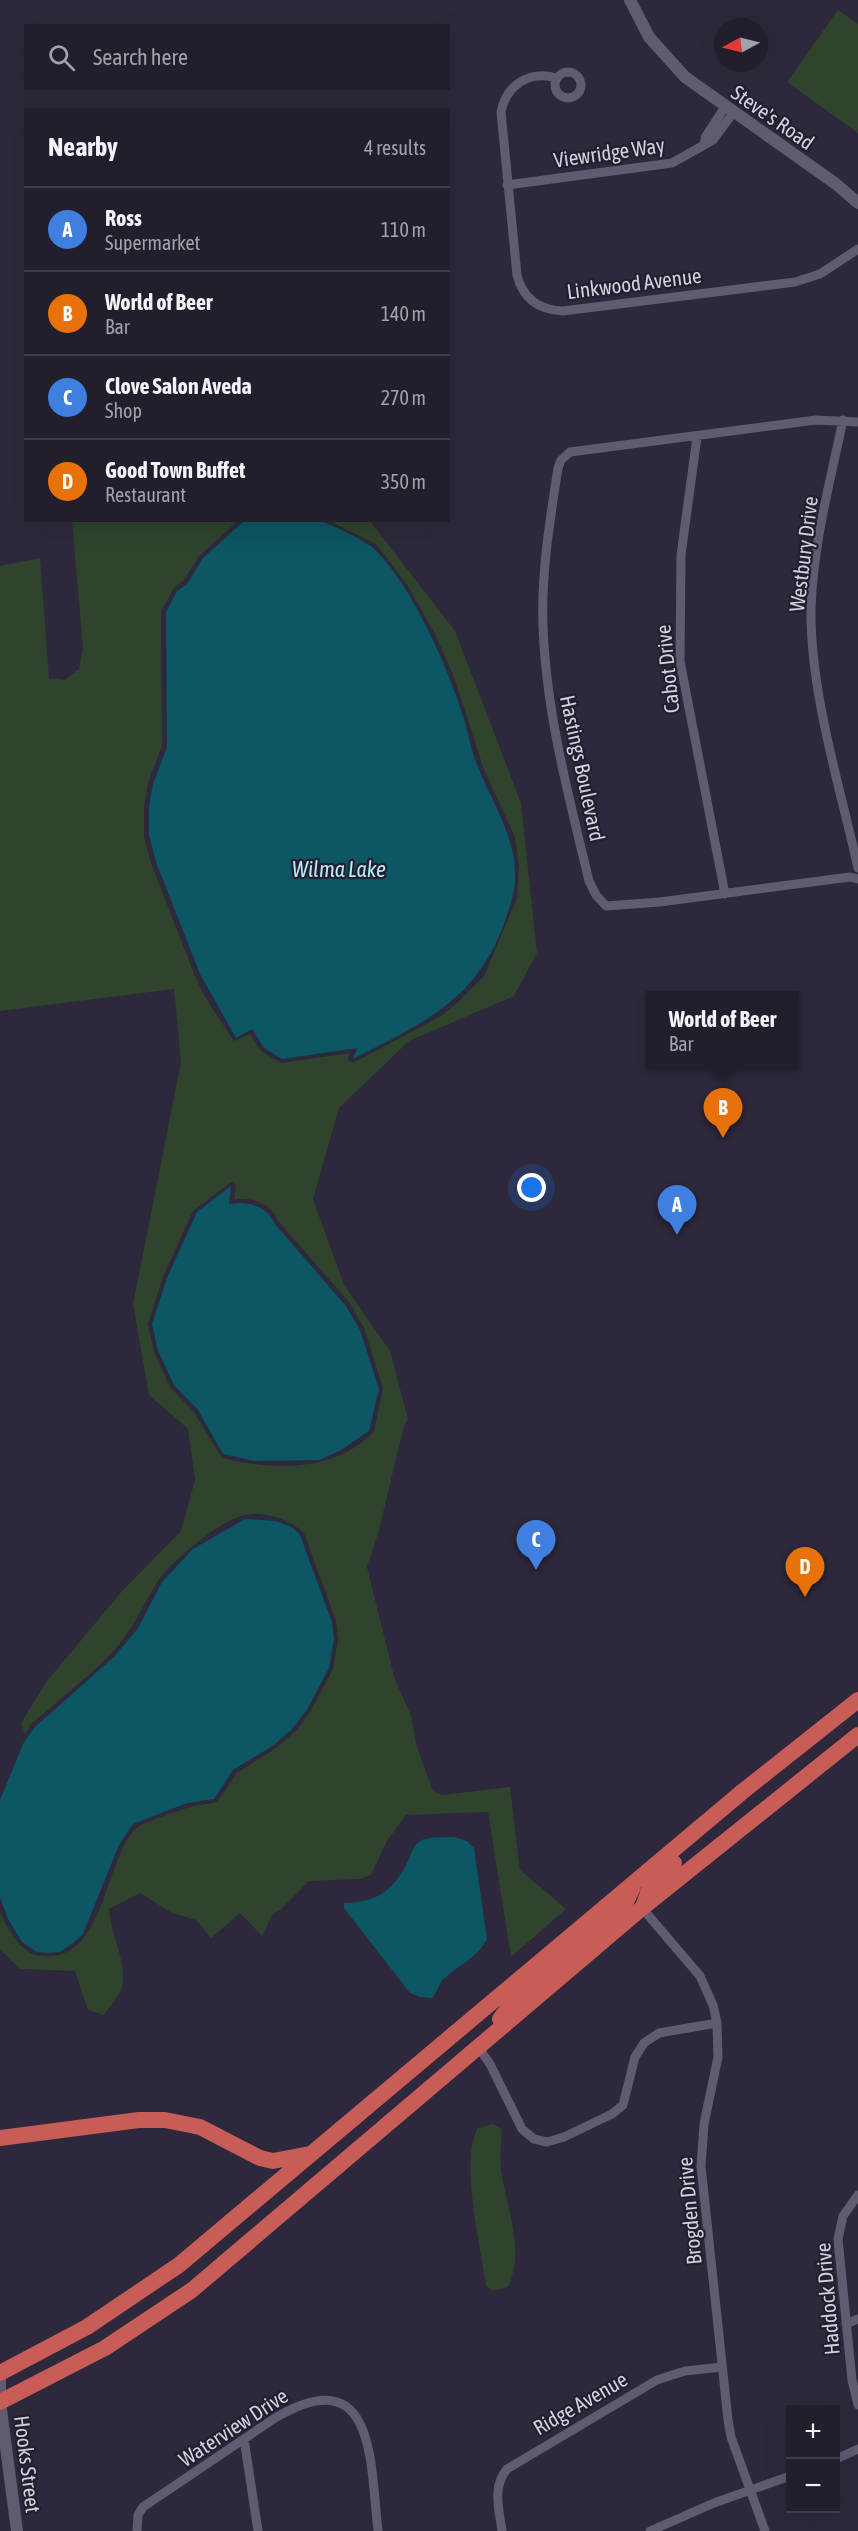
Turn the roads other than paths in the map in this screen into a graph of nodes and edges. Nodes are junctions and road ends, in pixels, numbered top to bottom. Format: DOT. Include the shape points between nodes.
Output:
graph roads {
  1 [pos="630,0"];
  2 [pos="556,78"];
  3 [pos="729,110"];
  4 [pos="507,185"];
  5 [pos="858,203"];
  6 [pos="858,249"];
  7 [pos="843,420"];
  8 [pos="858,422"];
  9 [pos="697,437"];
  10 [pos="858,868"];
  11 [pos="858,879"];
  12 [pos="725,894"];
  13 [pos="858,1700"];
  14 [pos="858,1735"];
  15 [pos="808,1739"];
  16 [pos="633,1883"];
  17 [pos="642,1908"];
  18 [pos="717,2022"];
  19 [pos="481,2044"];
  20 [pos="420,2062"];
  21 [pos="401,2111"];
  22 [pos="0,2138"];
  23 [pos="313,2153"];
  24 [pos="858,2195"];
  25 [pos="858,2319"];
  26 [pos="846,2324"];
  27 [pos="722,2367"];
  28 [pos="0,2372"];
  29 [pos="0,2402"];
  30 [pos="858,2405"];
  31 [pos="244,2439"];
  32 [pos="858,2449"];
  33 [pos="840,2457"];
  34 [pos="4,2467"];
  35 [pos="786,2478"];
  36 [pos="750,2492"];
  37 [pos="17,2531"];
  38 [pos="137,2531"];
  39 [pos="258,2531"];
  40 [pos="378,2531"];
  41 [pos="502,2531"];
  42 [pos="650,2531"];
  43 [pos="765,2531"];
  1 -- 3 [label="street, Steve's Road" via="644,29 669,62"];
  2 -- 4 [label="street, Linkwood Avenue" via="527,78 506,98 501,120"];
  3 -- 4 [label="street, Viewridge Way" via="704,143 684,158 659,166"];
  3 -- 5 [label="street, Steve's Road"];
  4 -- 6 [label="street, Linkwood Avenue" via="518,281 533,303 550,310 804,280 828,270"];
  7 -- 8 [label="street"];
  7 -- 9 [label="street" via="816,420"];
  7 -- 10 [label="street, Westbury Drive" via="820,529 811,609 815,676"];
  9 -- 12 [label="street, Cabot Drive" via="681,555 680,662"];
  9 -- 12 [label="street, Hastings Boulevard" via="570,452 561,460 546,544 543,625 559,755 589,881 596,895 606,906"];
  11 -- 12 [label="street, Hastings Boulevard"];
  13 -- 15 [label="highway"];
  14 -- 17 [label="highway"];
  15 -- 16 [label="highway"];
  15 -- 17 [label="highway" via="771,1782 658,1877"];
  16 -- 19 [label="highway" via="623,1908 515,1999"];
  16 -- 20 [label="highway"];
  17 -- 18 [label="street, Brogden Drive" via="700,1976"];
  17 -- 19 [label="highway"];
  18 -- 19 [label="street" via="659,2033 644,2043 635,2057 623,2105 598,2121 547,2142 534,2139 522,2129"];
  18 -- 27 [label="street, Brogden Drive" via="718,2057 704,2124 701,2166"];
  19 -- 21 [label="highway"];
  20 -- 21 [label="highway" via="412,2091"];
  20 -- 23 [label="highway"];
  21 -- 29 [label="highway" via="192,2290 105,2348"];
  22 -- 23 [label="highway" via="165,2120 200,2127 260,2158 287,2159"];
  23 -- 28 [label="highway" via="179,2265 112,2313"];
  24 -- 26 [label="street, Haddock Drive" via="838,2229"];
  25 -- 26 [label="street"];
  26 -- 30 [label="street, Haddock Drive"];
  27 -- 36 [label="street, Brogden Drive" via="731,2437"];
  27 -- 41 [label="street, Ridge Avenue" via="685,2371 657,2380 507,2469 499,2482"];
  28 -- 29 [label="street, Hooks Street"];
  29 -- 34 [label="street, Hooks Street"];
  31 -- 38 [label="street, Waterview Drive" via="141,2509"];
  31 -- 39 [label="street"];
  31 -- 40 [label="street, Waterview Drive" via="293,2407 311,2400 328,2399 343,2404 354,2413 364,2432"];
  32 -- 33 [label="street"];
  34 -- 37 [label="street, Hooks Street"];
  35 -- 36 [label="street"];
  36 -- 42 [label="street"];
  36 -- 43 [label="street, Brogden Drive"];
}
